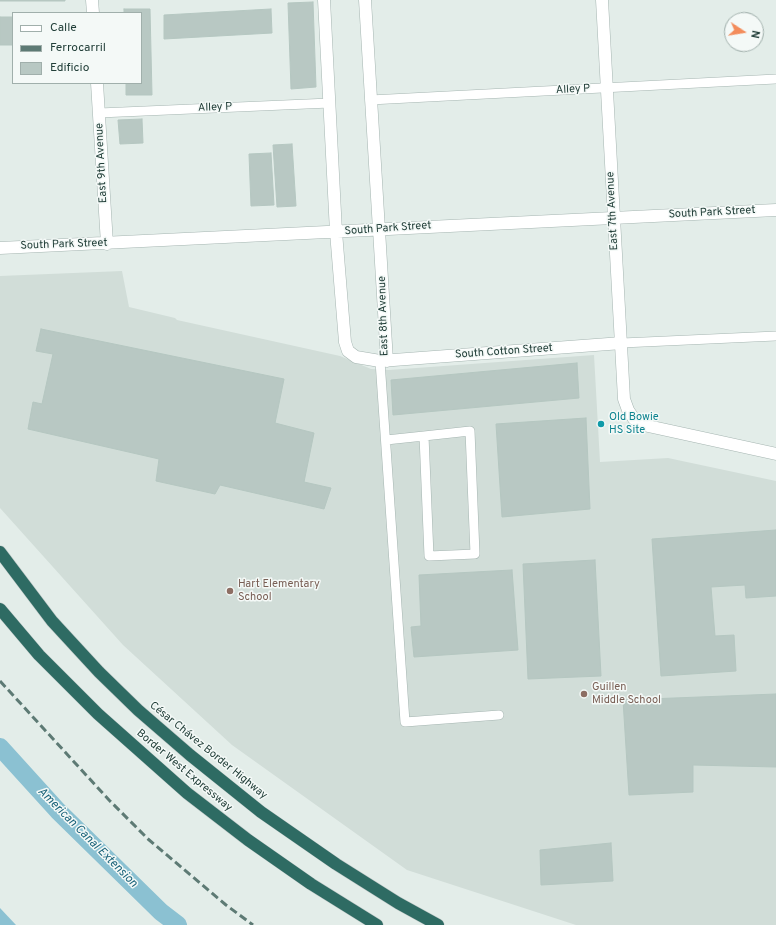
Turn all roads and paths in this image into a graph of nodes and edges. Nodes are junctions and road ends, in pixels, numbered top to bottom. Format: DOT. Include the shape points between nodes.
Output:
graph roads {
  1 [pos="92,0"];
  2 [pos="324,0"];
  3 [pos="365,0"];
  4 [pos="602,0"];
  5 [pos="93,12"];
  6 [pos="776,79"];
  7 [pos="97,84"];
  8 [pos="606,88"];
  9 [pos="370,100"];
  10 [pos="330,104"];
  11 [pos="99,113"];
  12 [pos="776,210"];
  13 [pos="613,218"];
  14 [pos="380,228"];
  15 [pos="336,232"];
  16 [pos="107,244"];
  17 [pos="0,248"];
  18 [pos="776,336"];
  19 [pos="622,343"];
  20 [pos="384,361"];
  21 [pos="424,436"];
  22 [pos="386,440"];
  23 [pos="776,454"];
  24 [pos="0,552"];
  25 [pos="0,609"];
  26 [pos="499,715"];
  27 [pos="377,925"];
  28 [pos="438,925"];
  1 -- 5 [label="street"];
  2 -- 10 [label="street, East 8th Avenue"];
  3 -- 9 [label="street, East 8th Avenue"];
  4 -- 8 [label="street, East 7th Avenue"];
  6 -- 8 [label="lane, Alley P"];
  7 -- 11 [label="street, East 9th Avenue"];
  8 -- 9 [label="lane, Alley P"];
  8 -- 13 [label="street, East 7th Avenue"];
  9 -- 14 [label="street, East 8th Avenue"];
  10 -- 11 [label="lane, Alley P"];
  10 -- 15 [label="street, East 8th Avenue"];
  11 -- 16 [label="street, East 9th Avenue"];
  12 -- 13 [label="street, South Park Street"];
  13 -- 14 [label="street, South Park Street"];
  13 -- 19 [label="street, East 7th Avenue"];
  14 -- 15 [label="street, South Park Street"];
  14 -- 20 [label="street, East 8th Avenue"];
  15 -- 16 [label="street, South Park Street"];
  15 -- 20 [label="street, East 8th Avenue" via="345,342 348,351 356,357"];
  16 -- 17 [label="street, South Park Street"];
  18 -- 19 [label="lane"];
  19 -- 20 [label="street, South Cotton Street"];
  19 -- 23 [label="street, East 7th Avenue" via="624,399 634,419 648,426"];
  20 -- 22 [label="lane"];
  21 -- 21 [label="lane" via="470,431 475,554 429,556"];
  21 -- 22 [label="lane"];
  22 -- 26 [label="lane" via="405,722"];
  24 -- 28 [label="highway, César Chávez Border Highway" via="52,621 99,672 190,755 261,812 336,864"];
  25 -- 27 [label="highway, Border West Expressway" via="39,655 98,714 187,793 280,862"];
}
